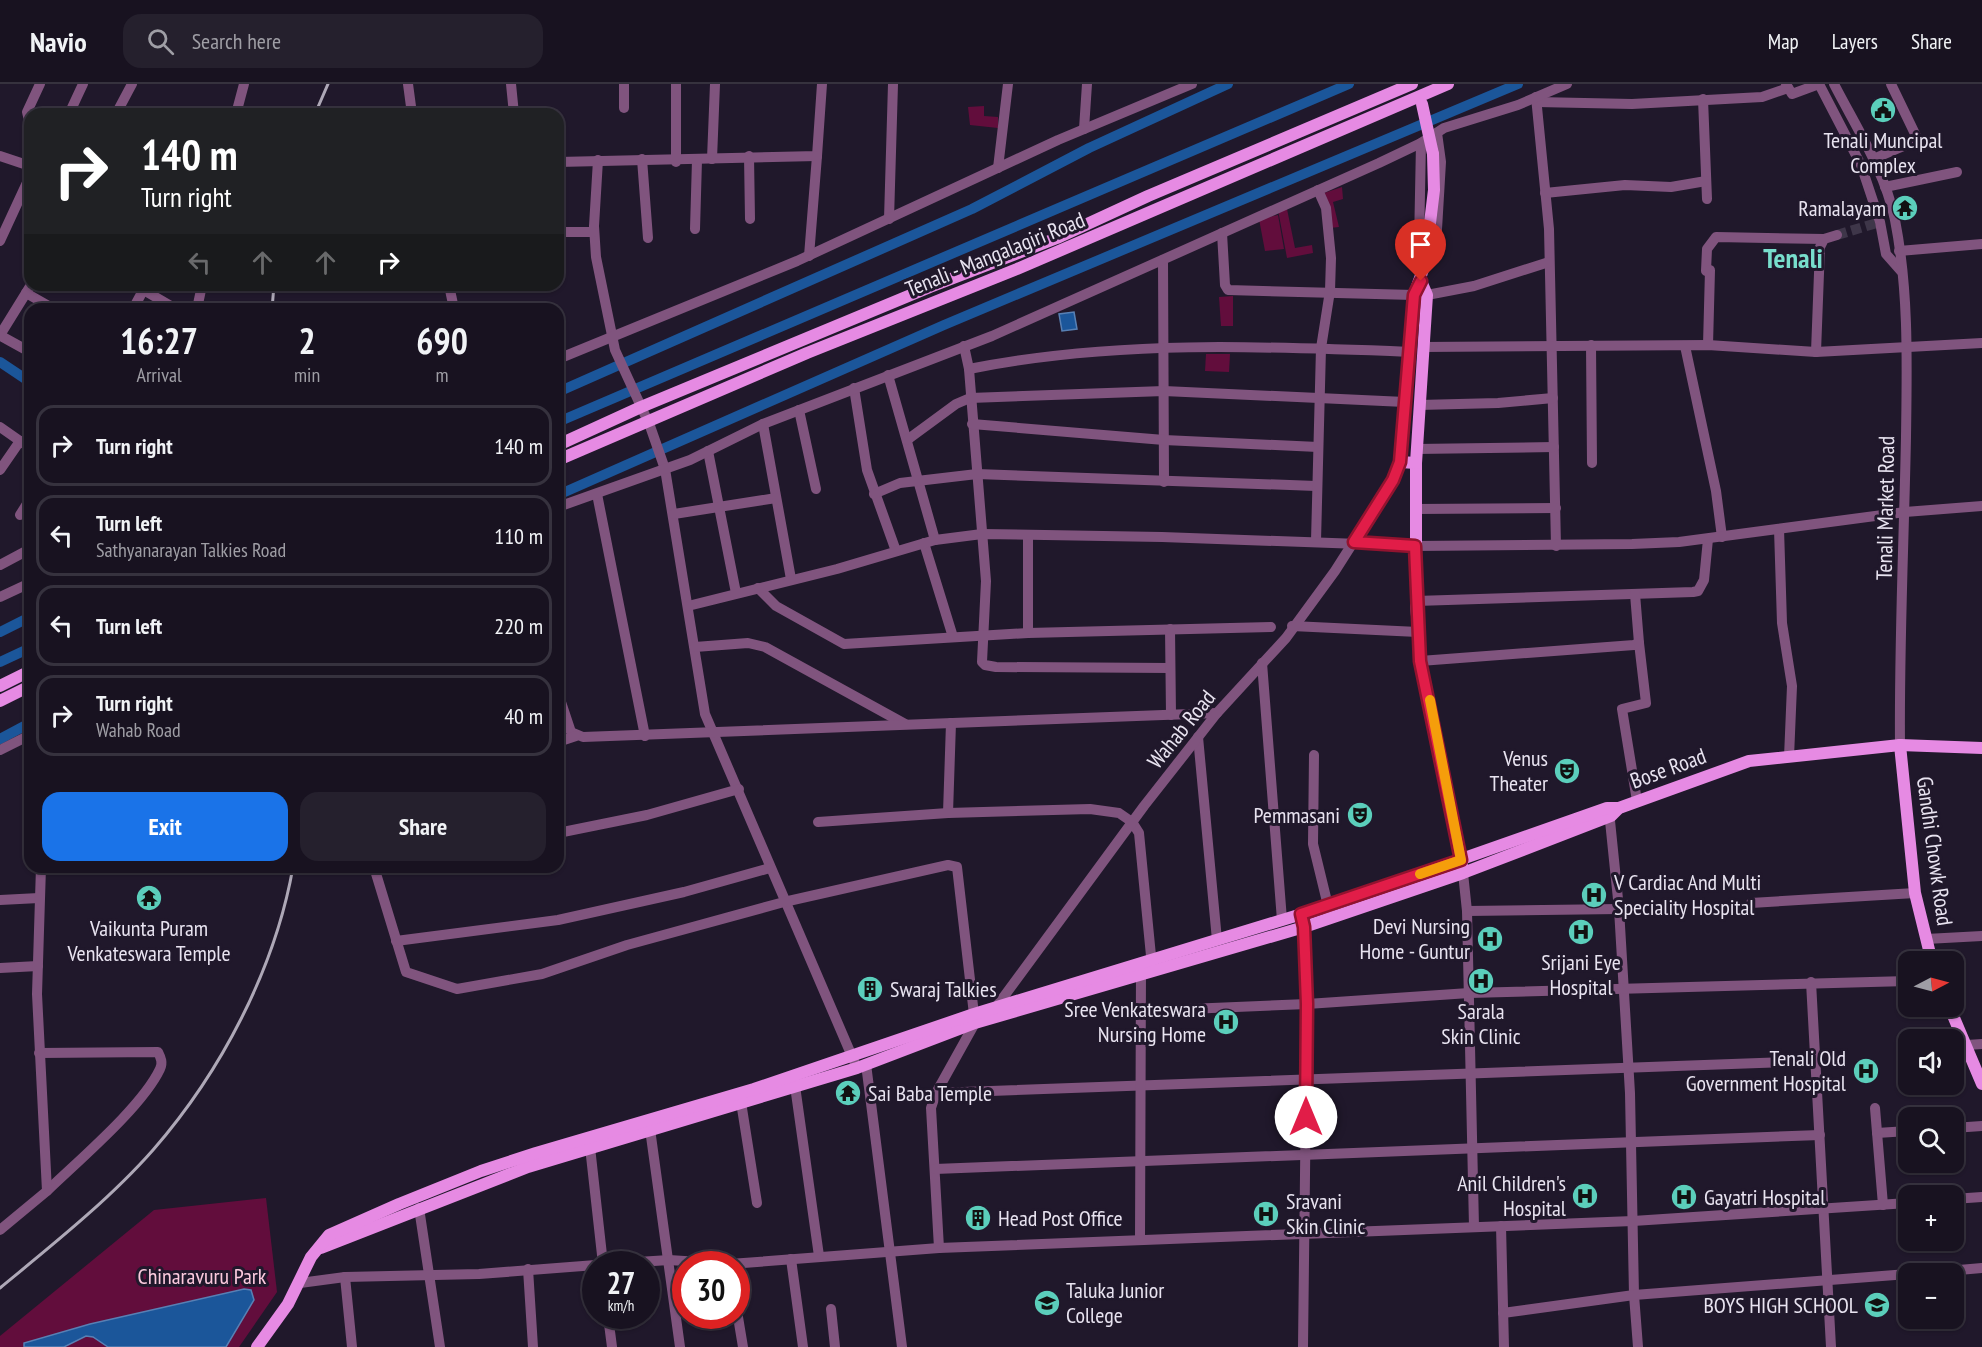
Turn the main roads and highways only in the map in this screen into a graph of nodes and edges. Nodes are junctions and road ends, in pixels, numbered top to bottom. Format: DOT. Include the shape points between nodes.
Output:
graph roads {
  1 [pos="1412,84"];
  2 [pos="1448,84"];
  3 [pos="1420,94"];
  4 [pos="1420,295"];
  5 [pos="564,443"];
  6 [pos="564,458"];
  7 [pos="1416,463"];
  8 [pos="24,674"];
  9 [pos="0,686"];
  10 [pos="24,689"];
  11 [pos="0,701"];
  12 [pos="1899,746"];
  13 [pos="1982,748"];
  14 [pos="1613,810"];
  15 [pos="1461,860"];
  16 [pos="1463,873"];
  17 [pos="1330,912"];
  18 [pos="1929,951"];
  19 [pos="1954,1017"];
  20 [pos="975,1018"];
  21 [pos="858,1063"];
  22 [pos="1982,1084"];
  23 [pos="321,1248"];
  24 [pos="257,1347"];
  1 -- 5 [label="main road" via="1057,238 640,404"];
  2 -- 3 [label="main road, Tenali - Mangalagiri Road"];
  3 -- 4 [label="main road, bridge" via="1433,154 1434,190"];
  3 -- 6 [label="main road, Tenali - Mangalagiri Road" via="1017,269"];
  4 -- 7 [label="main road" via="1423,347"];
  4 -- 7 [label="main road" via="1410,352 1400,462"];
  7 -- 15 [label="main road" via="1420,661"];
  8 -- 9 [label="main road"];
  10 -- 11 [label="main road"];
  12 -- 13 [label="main road, Bose Road"];
  12 -- 14 [label="main road, Bose Road" via="1749,761"];
  12 -- 18 [label="main road, Gandhi Chowk Road" via="1916,893"];
  14 -- 15 [label="main road"];
  14 -- 16 [label="main road, Bose Road"];
  15 -- 16 [label="main road"];
  15 -- 17 [label="main road"];
  16 -- 17 [label="main road, Bose Road"];
  17 -- 20 [label="main road" via="1301,914 997,1007"];
  17 -- 20 [label="main road" via="1304,927 1147,974 988,1019"];
  19 -- 22 [label="main road"];
  20 -- 21 [label="main road"];
  21 -- 23 [label="main road" via="689,1120 590,1147"];
  21 -- 23 [label="main road" via="481,1171 356,1221 329,1235"];
  23 -- 24 [label="main road" via="311,1257 300,1283"];
}
